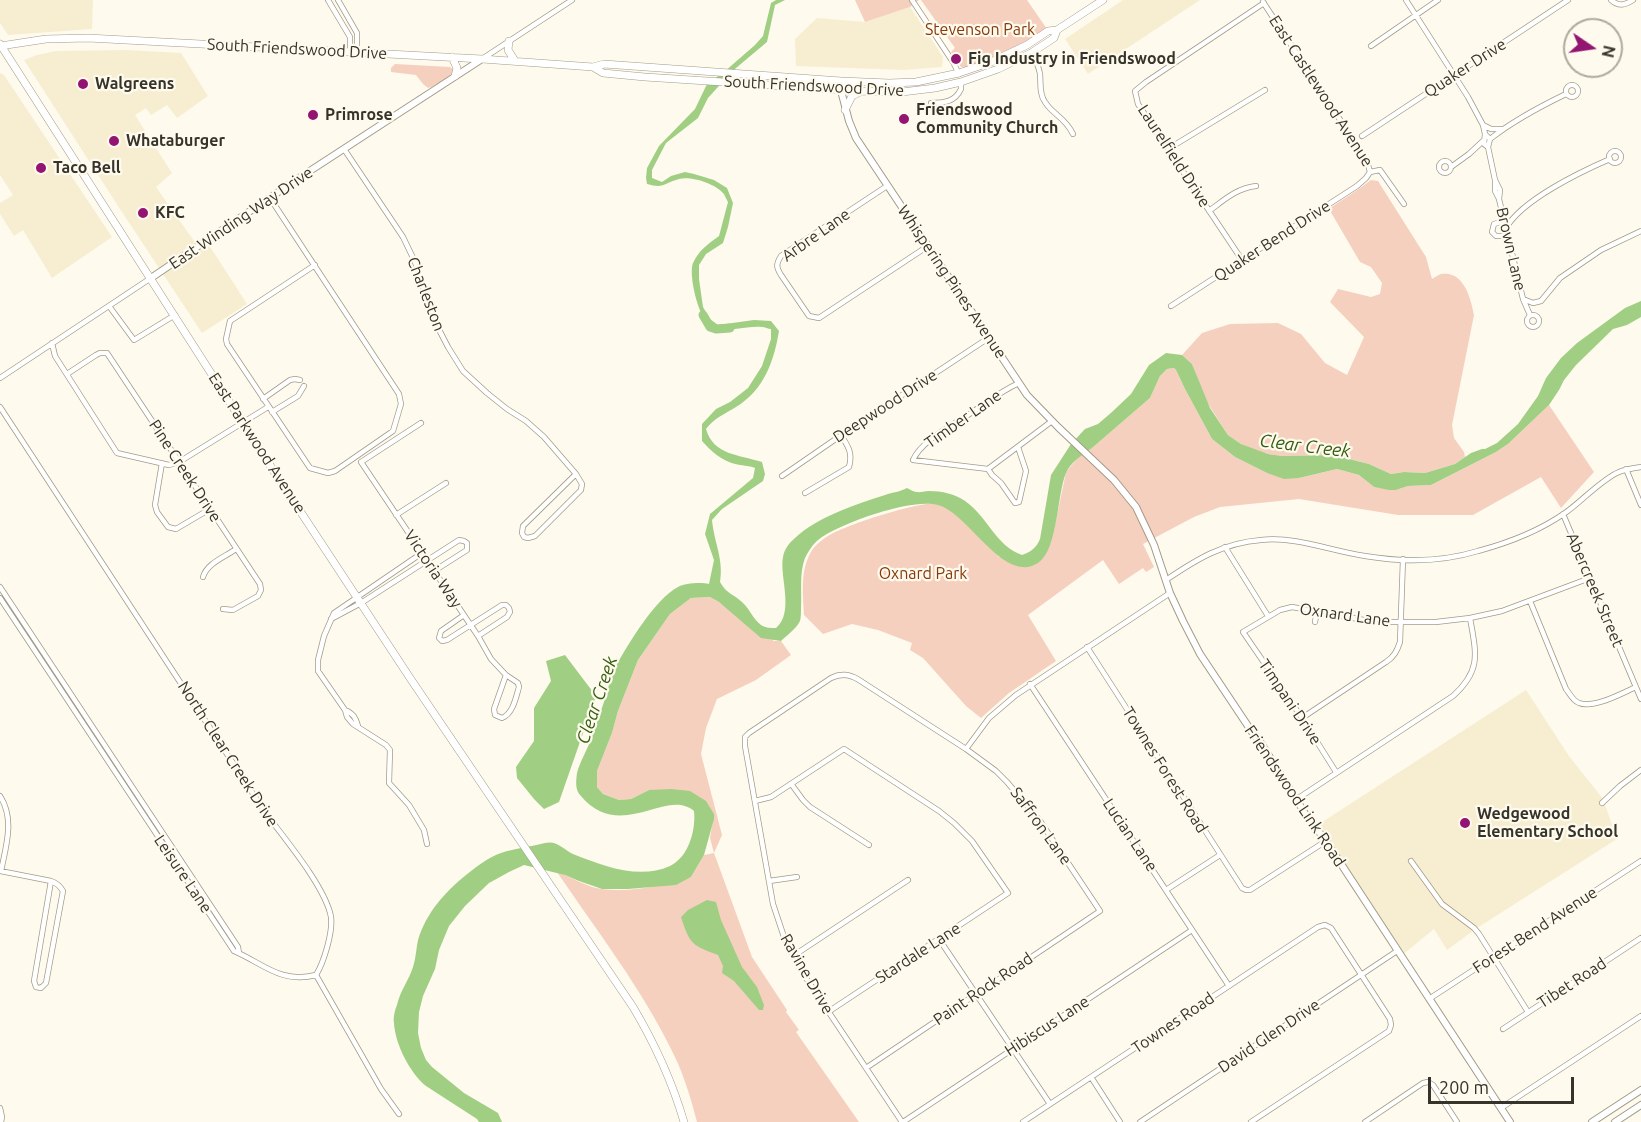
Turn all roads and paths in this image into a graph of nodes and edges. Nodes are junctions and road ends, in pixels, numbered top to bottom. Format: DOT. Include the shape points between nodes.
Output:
graph roads {
  1 [pos="328,0"];
  2 [pos="338,0"];
  3 [pos="572,0"];
  4 [pos="912,0"];
  5 [pos="1103,0"];
  6 [pos="1406,0"];
  7 [pos="1438,0"];
  8 [pos="1568,0"];
  9 [pos="1611,0"];
  10 [pos="1633,0"];
  11 [pos="1263,1"];
  12 [pos="347,15"];
  13 [pos="1415,15"];
  14 [pos="341,19"];
  15 [pos="1057,30"];
  16 [pos="509,41"];
  17 [pos="1027,45"];
  18 [pos="0,46"];
  19 [pos="1371,46"];
  20 [pos="353,51"];
  21 [pos="1031,52"];
  22 [pos="452,57"];
  23 [pos="482,59"];
  24 [pos="515,61"];
  25 [pos="593,67"];
  26 [pos="959,74"];
  27 [pos="1454,75"];
  28 [pos="455,76"];
  29 [pos="961,82"];
  30 [pos="841,85"];
  31 [pos="1265,90"];
  32 [pos="862,91"];
  33 [pos="1566,94"];
  34 [pos="931,103"];
  35 [pos="845,110"];
  36 [pos="1483,125"];
  37 [pos="1502,129"];
  38 [pos="1072,134"];
  39 [pos="1485,134"];
  40 [pos="1362,136"];
  41 [pos="1490,139"];
  42 [pos="1484,141"];
  43 [pos="1488,147"];
  44 [pos="344,149"];
  45 [pos="1168,149"];
  46 [pos="1610,159"];
  47 [pos="1451,167"];
  48 [pos="1370,172"];
  49 [pos="887,186"];
  50 [pos="1256,186"];
  51 [pos="270,198"];
  52 [pos="1404,204"];
  53 [pos="1209,211"];
  54 [pos="1503,212"];
  55 [pos="1517,215"];
  56 [pos="1504,221"];
  57 [pos="1506,228"];
  58 [pos="1641,231"];
  59 [pos="1508,236"];
  60 [pos="928,246"];
  61 [pos="1242,260"];
  62 [pos="315,265"];
  63 [pos="151,278"];
  64 [pos="1523,299"];
  65 [pos="1537,303"];
  66 [pos="109,306"];
  67 [pos="1171,306"];
  68 [pos="175,315"];
  69 [pos="990,337"];
  70 [pos="52,343"];
  71 [pos="43,349"];
  72 [pos="55,356"];
  73 [pos="67,374"];
  74 [pos="0,378"];
  75 [pos="1019,383"];
  76 [pos="263,399"];
  77 [pos="0,407"];
  78 [pos="270,409"];
  79 [pos="243,422"];
  80 [pos="1052,422"];
  81 [pos="421,423"];
  82 [pos="841,435"];
  83 [pos="1018,447"];
  84 [pos="179,462"];
  85 [pos="162,463"];
  86 [pos="1096,464"];
  87 [pos="1641,467"];
  88 [pos="988,469"];
  89 [pos="1626,469"];
  90 [pos="576,474"];
  91 [pos="782,476"];
  92 [pos="446,483"];
  93 [pos="805,494"];
  94 [pos="1641,505"];
  95 [pos="210,509"];
  96 [pos="1563,514"];
  97 [pos="396,515"];
  98 [pos="1225,547"];
  99 [pos="236,549"];
  100 [pos="422,553"];
  101 [pos="1403,559"];
  102 [pos="427,560"];
  103 [pos="434,571"];
  104 [pos="203,578"];
  105 [pos="1590,578"];
  106 [pos="1166,580"];
  107 [pos="0,587"];
  108 [pos="1170,593"];
  109 [pos="0,598"];
  110 [pos="359,600"];
  111 [pos="1530,601"];
  112 [pos="223,609"];
  113 [pos="1317,611"];
  114 [pos="464,615"];
  115 [pos="1268,616"];
  116 [pos="1470,618"];
  117 [pos="1315,622"];
  118 [pos="1401,623"];
  119 [pos="471,625"];
  120 [pos="1243,632"];
  121 [pos="478,636"];
  122 [pos="34,644"];
  123 [pos="1087,647"];
  124 [pos="506,675"];
  125 [pos="1030,684"];
  126 [pos="1636,687"];
  127 [pos="1641,699"];
  128 [pos="1302,718"];
  129 [pos="745,737"];
  130 [pos="966,749"];
  131 [pos="1641,770"];
  132 [pos="1336,772"];
  133 [pos="792,785"];
  134 [pos="0,796"];
  135 [pos="1297,799"];
  136 [pos="755,801"];
  137 [pos="1602,803"];
  138 [pos="1326,841"];
  139 [pos="427,843"];
  140 [pos="869,845"];
  141 [pos="1220,855"];
  142 [pos="1411,861"];
  143 [pos="1641,861"];
  144 [pos="1,871"];
  145 [pos="797,877"];
  146 [pos="909,880"];
  147 [pos="51,881"];
  148 [pos="769,881"];
  149 [pos="1166,890"];
  150 [pos="1100,910"];
  151 [pos="1192,930"];
  152 [pos="1641,938"];
  153 [pos="939,939"];
  154 [pos="1397,951"];
  155 [pos="793,956"];
  156 [pos="1493,957"];
  157 [pos="1362,974"];
  158 [pos="316,975"];
  159 [pos="1229,986"];
  160 [pos="976,994"];
  161 [pos="1429,999"];
  162 [pos="828,1012"];
  163 [pos="1528,1012"];
  164 [pos="1641,1016"];
  165 [pos="1503,1029"];
  166 [pos="1012,1049"];
  167 [pos="866,1068"];
  168 [pos="1091,1077"];
  169 [pos="1641,1090"];
  170 [pos="1050,1104"];
  171 [pos="1641,1105"];
  172 [pos="0,1108"];
  173 [pos="1501,1108"];
  174 [pos="399,1114"];
  175 [pos="1602,1119"];
  176 [pos="0,1122"];
  177 [pos="684,1122"];
  178 [pos="902,1122"];
  179 [pos="1023,1122"];
  180 [pos="1120,1122"];
  181 [pos="1140,1122"];
  182 [pos="1251,1122"];
  183 [pos="1365,1122"];
  184 [pos="1457,1122"];
  185 [pos="1510,1122"];
  186 [pos="1592,1122"];
  187 [pos="1615,1122"];
  1 -- 14 [label="street"];
  2 -- 12 [label="street"];
  3 -- 16 [label="street"];
  4 -- 26 [label="street"];
  5 -- 15 [label="main road, South Friendswood Drive"];
  6 -- 13 [label="street"];
  7 -- 13 [label="street"];
  8 -- 27 [label="street, Quaker Drive"];
  9 -- 10 [label="street" via="1621,5"];
  11 -- 45 [label="street, Laurelfield Drive" via="1135,91 1138,104"];
  11 -- 48 [label="street, East Castlewood Avenue" via="1367,161"];
  12 -- 14 [label="street"];
  12 -- 20 [label="street" via="357,33"];
  13 -- 19 [label="street"];
  13 -- 27 [label="street"];
  14 -- 20 [label="street"];
  15 -- 17 [label="main road, South Friendswood Drive" via="1048,31"];
  15 -- 21 [label="main road, South Friendswood Drive" via="1054,38"];
  16 -- 23 [label="street"];
  16 -- 24 [label="main road" via="508,50"];
  17 -- 21 [label="street"];
  17 -- 26 [label="main road, South Friendswood Drive"];
  18 -- 20 [label="main road, South Friendswood Drive" via="86,38"];
  18 -- 63 [label="main road, East Parkwood Avenue"];
  20 -- 22 [label="main road, South Friendswood Drive"];
  21 -- 29 [label="main road, South Friendswood Drive"];
  21 -- 38 [label="street" via="1040,72 1044,102 1069,126"];
  22 -- 23 [label="main road, South Friendswood Drive"];
  22 -- 28 [label="main road" via="457,68"];
  23 -- 24 [label="main road, South Friendswood Drive"];
  23 -- 28 [label="main road, East Winding Way Drive"];
  24 -- 25 [label="main road, South Friendswood Drive"];
  25 -- 30 [label="main road, South Friendswood Drive" via="604,64"];
  25 -- 30 [label="main road, South Friendswood Drive" via="603,73 745,84"];
  26 -- 29 [label="street"];
  26 -- 30 [label="main road, South Friendswood Drive" via="916,82"];
  27 -- 36 [label="street"];
  27 -- 40 [label="street, Quaker Drive"];
  28 -- 44 [label="main road, East Winding Way Drive"];
  29 -- 32 [label="main road, South Friendswood Drive" via="911,91"];
  29 -- 34 [label="street" via="960,93 951,100"];
  30 -- 32 [label="main road, South Friendswood Drive"];
  30 -- 35 [label="main road, Whispering Pines Avenue"];
  31 -- 45 [label="street"];
  32 -- 35 [label="main road" via="852,96"];
  33 -- 37 [label="street"];
  35 -- 49 [label="main road, Whispering Pines Avenue" via="856,138"];
  36 -- 37 [label="street"];
  36 -- 39 [label="street"];
  37 -- 41 [label="street"];
  39 -- 41 [label="street"];
  39 -- 42 [label="street"];
  41 -- 43 [label="street, Brown Lane"];
  42 -- 43 [label="street, Brown Lane"];
  42 -- 47 [label="street"];
  43 -- 54 [label="street, Brown Lane" via="1494,191"];
  44 -- 51 [label="main road, East Winding Way Drive"];
  44 -- 90 [label="street, Charleston" via="403,237 434,320 463,371 544,437"];
  45 -- 53 [label="street, Laurelfield Drive"];
  46 -- 55 [label="street" via="1564,182"];
  48 -- 52 [label="street, East Castlewood Avenue" via="1380,170"];
  48 -- 61 [label="street, Quaker Bend Drive" via="1357,186"];
  49 -- 60 [label="main road, Whispering Pines Avenue"];
  49 -- 60 [label="street, Arbre Lane" via="781,256 777,269 795,297 809,316 819,318"];
  50 -- 53 [label="street" via="1238,191"];
  51 -- 62 [label="street"];
  51 -- 63 [label="main road, East Winding Way Drive"];
  53 -- 61 [label="street, Laurelfield Drive"];
  54 -- 55 [label="street"];
  54 -- 56 [label="street, Brown Lane"];
  55 -- 57 [label="street"];
  56 -- 57 [label="street, Brown Lane"];
  56 -- 59 [label="street" via="1494,224 1492,232"];
  57 -- 59 [label="street, Brown Lane"];
  58 -- 65 [label="street" via="1601,250 1560,278"];
  59 -- 64 [label="street, Brown Lane"];
  60 -- 69 [label="main road, Whispering Pines Avenue"];
  61 -- 67 [label="street, Quaker Bend Drive"];
  62 -- 76 [label="street" via="230,321 227,344"];
  62 -- 78 [label="street" via="399,394 393,431 328,473 310,468"];
  63 -- 66 [label="street, East Winding Way Drive"];
  63 -- 68 [label="main road, East Parkwood Avenue"];
  64 -- 65 [label="street, Brown Lane"];
  64 -- 65 [label="street, Brown Lane" via="1532,315"];
  66 -- 68 [label="street" via="134,339"];
  66 -- 70 [label="street, East Winding Way Drive"];
  68 -- 79 [label="main road, East Parkwood Avenue"];
  69 -- 75 [label="main road, Whispering Pines Avenue"];
  69 -- 82 [label="street, Deepwood Drive"];
  70 -- 71 [label="street, East Winding Way Drive"];
  70 -- 72 [label="street"];
  71 -- 72 [label="street"];
  71 -- 74 [label="street, East Winding Way Drive"];
  72 -- 73 [label="street"];
  73 -- 84 [label="street, Pine Creek Drive" via="96,355 107,353"];
  73 -- 85 [label="street" via="117,453"];
  75 -- 80 [label="main road, Whispering Pines Avenue"];
  75 -- 88 [label="street, Timber Lane" via="947,428 916,453 913,460"];
  76 -- 78 [label="street"];
  76 -- 78 [label="street" via="290,380 302,383 298,396"];
  77 -- 158 [label="street, North Clear Creek Drive" via="321,893 331,924"];
  78 -- 79 [label="street"];
  79 -- 84 [label="street"];
  79 -- 110 [label="main road, East Parkwood Avenue"];
  80 -- 83 [label="street"];
  80 -- 86 [label="main road, Whispering Pines Avenue"];
  81 -- 97 [label="street, Victoria Way" via="361,462"];
  82 -- 91 [label="street, Deepwood Drive"];
  82 -- 93 [label="street" via="849,448 849,466"];
  83 -- 88 [label="street"];
  83 -- 88 [label="street" via="1026,471 1019,502 1015,503"];
  84 -- 85 [label="street"];
  84 -- 95 [label="street, Pine Creek Drive"];
  85 -- 95 [label="street" via="155,508 168,527 176,529"];
  86 -- 106 [label="main road, Friendswood Link Road" via="1136,507"];
  87 -- 89 [label="street"];
  89 -- 94 [label="street"];
  89 -- 96 [label="street"];
  90 -- 90 [label="street" via="581,490 534,536 524,537 523,526"];
  92 -- 97 [label="street"];
  95 -- 99 [label="street, Pine Creek Drive"];
  96 -- 101 [label="street" via="1528,533 1477,552"];
  96 -- 105 [label="street, Abercreek Street"];
  97 -- 100 [label="street, Victoria Way"];
  98 -- 101 [label="street" via="1263,539 1281,540"];
  98 -- 106 [label="street"];
  98 -- 115 [label="street"];
  99 -- 104 [label="street" via="209,567"];
  99 -- 112 [label="street, Pine Creek Drive" via="261,590 238,609"];
  100 -- 102 [label="street, Victoria Way"];
  100 -- 110 [label="street"];
  101 -- 118 [label="street"];
  102 -- 103 [label="street, Victoria Way"];
  102 -- 103 [label="street" via="459,540 467,543 467,550"];
  102 -- 110 [label="street"];
  103 -- 114 [label="street, Victoria Way"];
  105 -- 111 [label="street, Oxnard Lane"];
  105 -- 126 [label="street, Abercreek Street"];
  106 -- 108 [label="main road, Friendswood Link Road"];
  107 -- 122 [label="street, Leisure Lane"];
  108 -- 123 [label="street"];
  108 -- 135 [label="main road, Friendswood Link Road" via="1200,654"];
  109 -- 122 [label="street, Leisure Lane"];
  110 -- 139 [label="street" via="331,619 318,671 353,724 390,750 389,783 409,805"];
  110 -- 177 [label="main road, East Parkwood Avenue" via="633,1007 669,1078"];
  111 -- 116 [label="street, Oxnard Lane"];
  111 -- 126 [label="street" via="1573,699 1586,705 1597,703"];
  113 -- 115 [label="street, Oxnard Lane" via="1292,607"];
  113 -- 117 [label="street"];
  113 -- 118 [label="street, Oxnard Lane"];
  114 -- 119 [label="street, Victoria Way"];
  114 -- 119 [label="street" via="441,631 439,638 447,640"];
  115 -- 120 [label="street, Oxnard Lane"];
  116 -- 118 [label="street, Oxnard Lane"];
  116 -- 132 [label="street" via="1475,663 1462,688"];
  118 -- 128 [label="street" via="1400,642 1392,658"];
  119 -- 121 [label="street, Victoria Way"];
  119 -- 121 [label="street" via="502,605 509,608 507,617"];
  120 -- 128 [label="street, Timpani Drive"];
  121 -- 124 [label="street, Victoria Way"];
  122 -- 158 [label="street, Leisure Lane" via="239,953 279,974 298,978"];
  123 -- 125 [label="street"];
  123 -- 141 [label="street, Townes Forest Road"];
  124 -- 124 [label="street, Victoria Way" via="519,687 509,713 502,718 495,715 494,709"];
  125 -- 130 [label="street" via="989,718"];
  125 -- 149 [label="street, Lucian Lane"];
  126 -- 127 [label="street, Abercreek Street"];
  128 -- 132 [label="street, Timpani Drive"];
  129 -- 130 [label="street, Saffron Lane" via="840,675 852,676"];
  129 -- 136 [label="street, Ravine Drive"];
  130 -- 150 [label="street, Saffron Lane" via="1017,792"];
  131 -- 137 [label="street"];
  132 -- 135 [label="street"];
  133 -- 136 [label="street"];
  133 -- 140 [label="street" via="810,807"];
  133 -- 153 [label="street, Stardale Lane" via="844,749 921,799 968,836 1008,893"];
  134 -- 144 [label="street" via="9,820"];
  135 -- 138 [label="main road, Friendswood Link Road"];
  136 -- 148 [label="street, Ravine Drive"];
  138 -- 141 [label="street, Townes Forest Road" via="1250,890 1242,888"];
  138 -- 154 [label="main road, Friendswood Link Road"];
  141 -- 149 [label="street"];
  142 -- 156 [label="street" via="1437,899 1474,928"];
  143 -- 156 [label="street, Forest Bend Avenue"];
  144 -- 147 [label="street"];
  145 -- 148 [label="street"];
  146 -- 155 [label="street"];
  147 -- 147 [label="street" via="34,981 41,988 46,984 63,891"];
  148 -- 155 [label="street, Ravine Drive" via="776,916"];
  149 -- 151 [label="street, Lucian Lane"];
  150 -- 160 [label="street, Paint Rock Road"];
  151 -- 159 [label="street, Lucian Lane"];
  151 -- 166 [label="street, Hibiscus Lane"];
  152 -- 163 [label="street, Tibet Road"];
  153 -- 160 [label="street"];
  153 -- 162 [label="street, Stardale Lane"];
  154 -- 157 [label="street, David Glen Drive"];
  154 -- 161 [label="main road, Friendswood Link Road"];
  155 -- 162 [label="street, Ravine Drive"];
  156 -- 161 [label="street, Forest Bend Avenue"];
  156 -- 163 [label="street"];
  157 -- 159 [label="street, Townes Road" via="1325,925"];
  157 -- 181 [label="street, David Glen Drive"];
  157 -- 182 [label="street" via="1390,1019 1389,1030"];
  158 -- 174 [label="street"];
  159 -- 168 [label="street, Townes Road"];
  160 -- 166 [label="street"];
  160 -- 167 [label="street, Paint Rock Road"];
  161 -- 173 [label="main road, Friendswood Link Road"];
  162 -- 167 [label="street, Ravine Drive"];
  163 -- 165 [label="street, Tibet Road"];
  164 -- 173 [label="street"];
  166 -- 170 [label="street"];
  166 -- 178 [label="street, Hibiscus Lane"];
  167 -- 178 [label="street, Ravine Drive"];
  168 -- 170 [label="street, Townes Road"];
  168 -- 180 [label="street"];
  169 -- 175 [label="main road"];
  170 -- 179 [label="street, Townes Road"];
  171 -- 187 [label="main road"];
  172 -- 176 [label="street"];
  173 -- 185 [label="main road, Friendswood Link Road"];
  175 -- 186 [label="main road"];
  183 -- 184 [label="street" via="1428,1082"];
}
